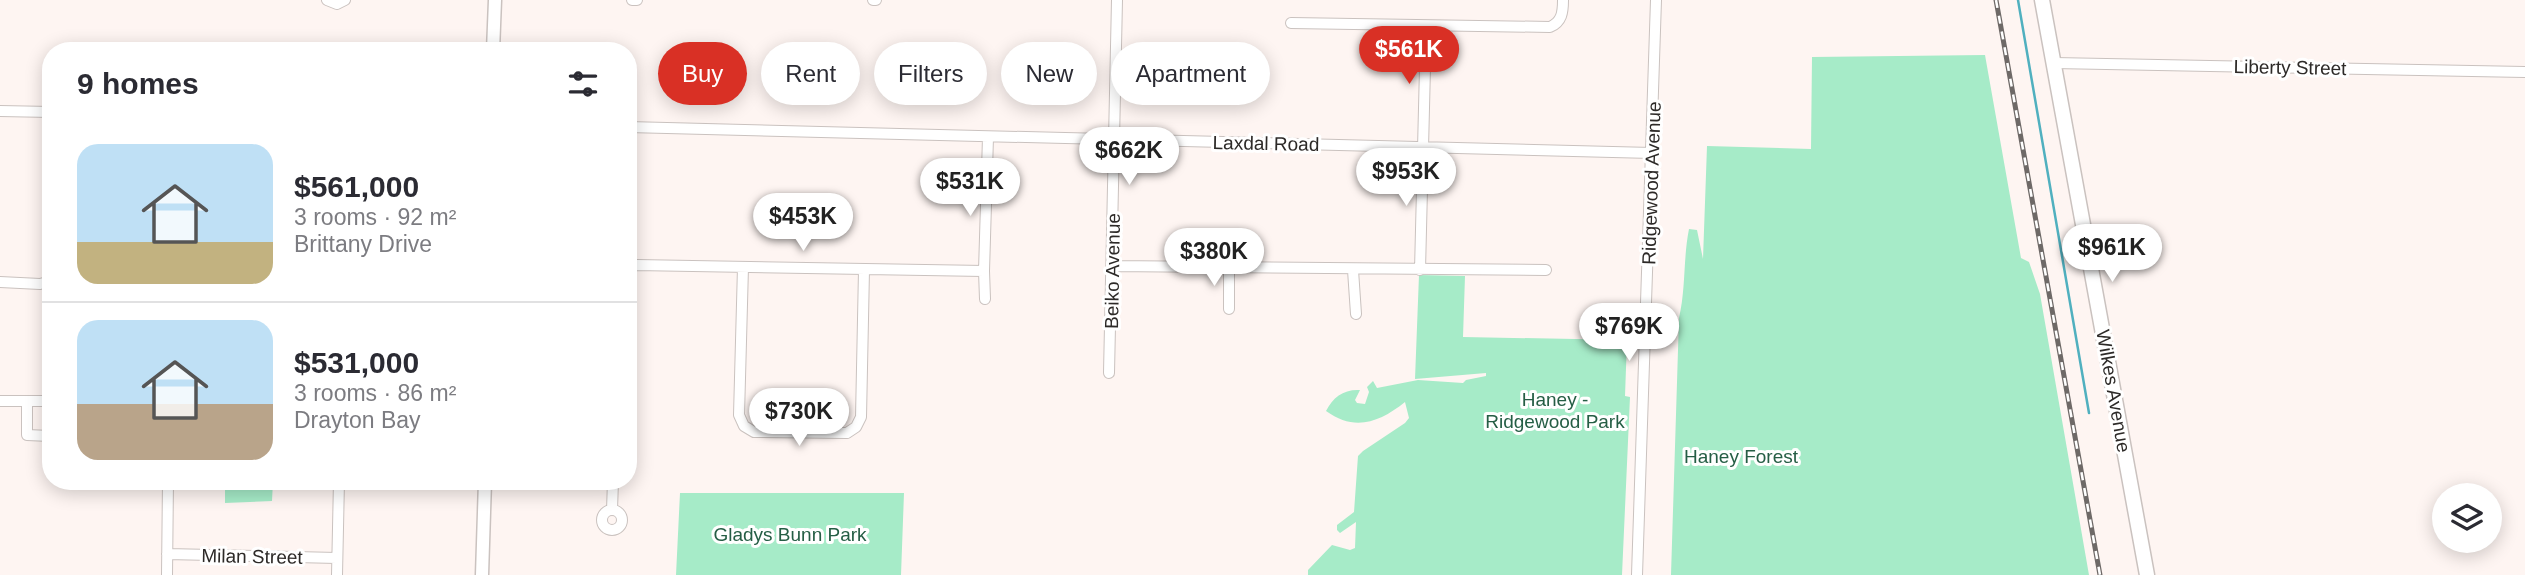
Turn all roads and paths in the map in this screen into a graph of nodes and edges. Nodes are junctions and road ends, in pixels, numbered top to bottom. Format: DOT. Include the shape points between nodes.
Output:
graph roads {
  1 [pos="327,0"];
  2 [pos="345,0"];
  3 [pos="495,0"];
  4 [pos="1118,0"];
  5 [pos="1563,0"];
  6 [pos="1656,0"];
  7 [pos="2042,0"];
  8 [pos="1291,23"];
  9 [pos="1426,27"];
  10 [pos="493,42"];
  11 [pos="2054,63"];
  12 [pos="2525,72"];
  13 [pos="0,111"];
  14 [pos="42,112"];
  15 [pos="637,127"];
  16 [pos="988,137"];
  17 [pos="1115,140"];
  18 [pos="1423,147"];
  19 [pos="1652,153"];
  20 [pos="637,265"];
  21 [pos="1112,266"];
  22 [pos="743,267"];
  23 [pos="1229,267"];
  24 [pos="863,270"];
  25 [pos="1353,270"];
  26 [pos="1420,270"];
  27 [pos="1546,270"];
  28 [pos="984,271"];
  29 [pos="0,282"];
  30 [pos="42,283"];
  31 [pos="985,299"];
  32 [pos="1229,309"];
  33 [pos="1356,314"];
  34 [pos="1109,373"];
  35 [pos="0,401"];
  36 [pos="27,401"];
  37 [pos="42,402"];
  38 [pos="42,436"];
  39 [pos="168,490"];
  40 [pos="339,490"];
  41 [pos="485,490"];
  42 [pos="613,490"];
  43 [pos="612,510"];
  44 [pos="167,554"];
  45 [pos="337,558"];
  46 [pos="167,575"];
  47 [pos="337,575"];
  48 [pos="482,575"];
  49 [pos="1637,575"];
  50 [pos="2147,575"];
  1 -- 2 [label="street" via="337,4"];
  3 -- 10 [label="street"];
  4 -- 17 [label="street, Beiko Avenue"];
  5 -- 9 [label="street" via="1561,19 1550,27"];
  6 -- 19 [label="street, Ridgewood Avenue"];
  7 -- 11 [label="main road, Wilkes Avenue"];
  8 -- 9 [label="street"];
  9 -- 18 [label="street"];
  11 -- 12 [label="street, Liberty Street"];
  11 -- 50 [label="main road, Wilkes Avenue"];
  13 -- 14 [label="street"];
  15 -- 16 [label="street, Laxdal Road"];
  16 -- 17 [label="street, Laxdal Road"];
  16 -- 28 [label="street"];
  17 -- 18 [label="street, Laxdal Road"];
  17 -- 21 [label="street, Beiko Avenue"];
  18 -- 19 [label="street, Laxdal Road"];
  18 -- 26 [label="street"];
  19 -- 49 [label="street, Ridgewood Avenue"];
  20 -- 22 [label="street"];
  21 -- 23 [label="street"];
  21 -- 34 [label="street, Beiko Avenue"];
  22 -- 24 [label="street"];
  22 -- 24 [label="street" via="739,415 744,426 754,432 847,433 856,427 861,417"];
  23 -- 25 [label="street"];
  23 -- 32 [label="street"];
  24 -- 28 [label="street"];
  25 -- 26 [label="street"];
  25 -- 33 [label="street"];
  26 -- 27 [label="street"];
  28 -- 31 [label="street"];
  29 -- 30 [label="street"];
  35 -- 36 [label="street"];
  36 -- 37 [label="street"];
  36 -- 38 [label="street" via="27,435"];
  39 -- 44 [label="street"];
  40 -- 45 [label="street"];
  41 -- 48 [label="street"];
  42 -- 43 [label="street"];
  44 -- 45 [label="street, Milan Street"];
  44 -- 46 [label="street"];
  45 -- 47 [label="street"];
}
